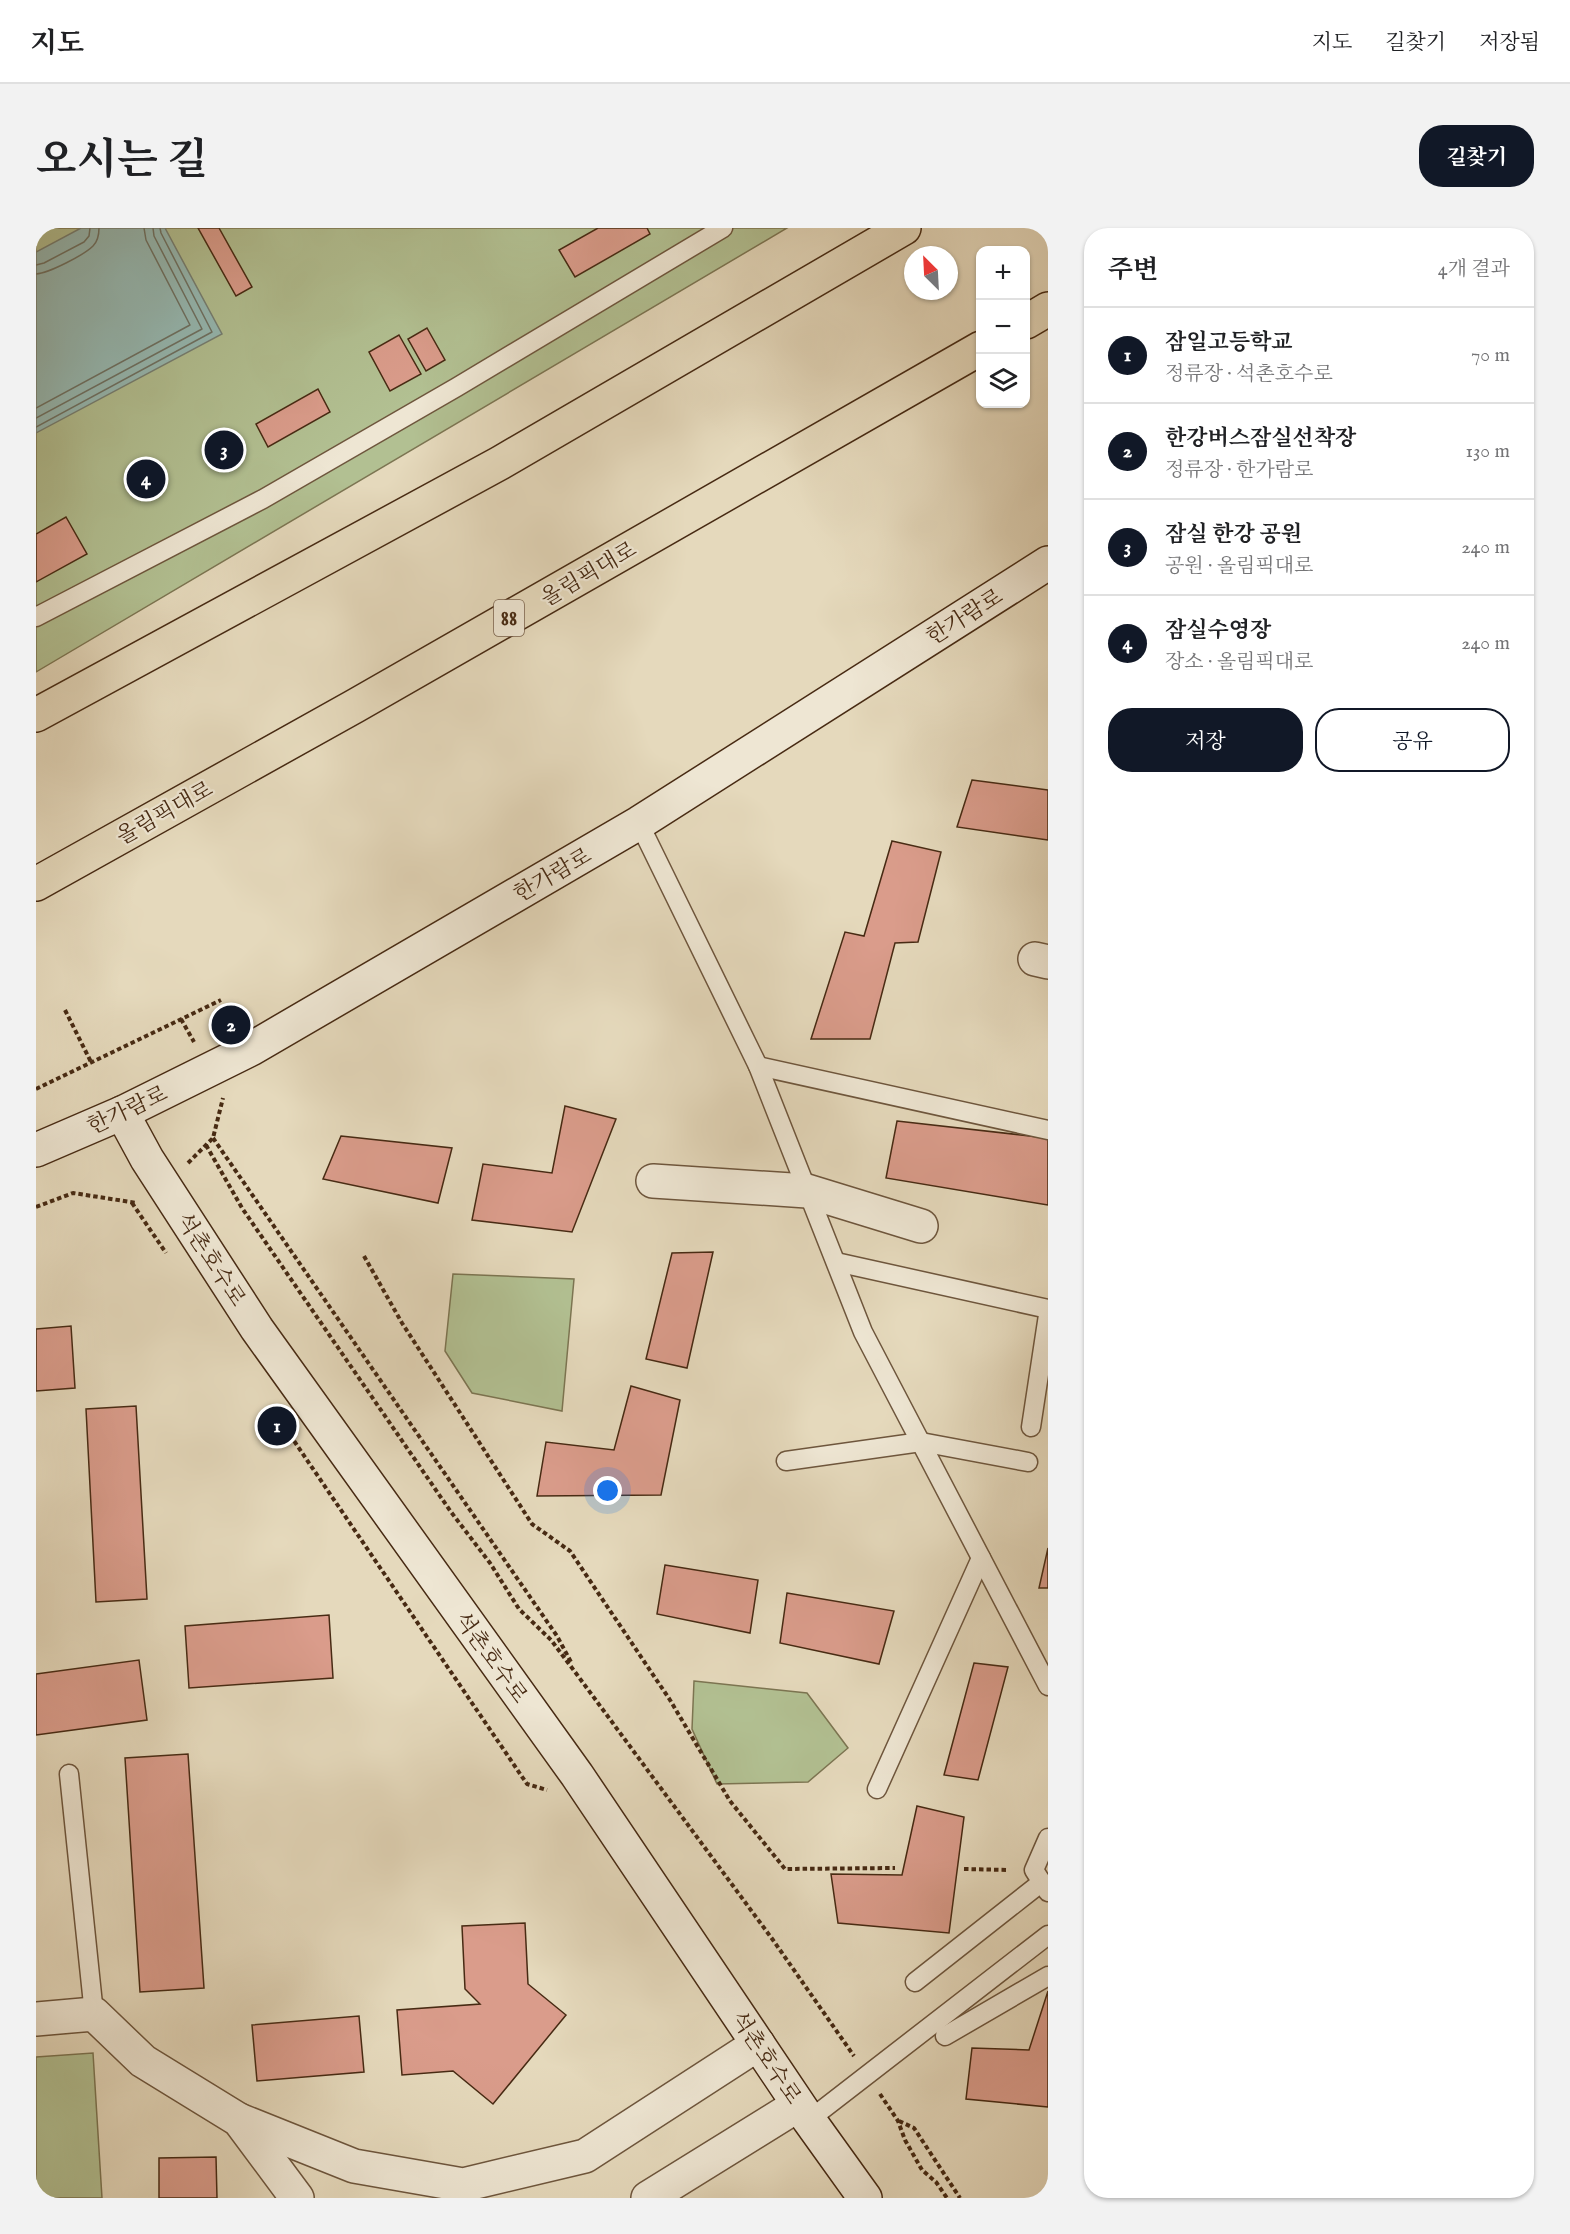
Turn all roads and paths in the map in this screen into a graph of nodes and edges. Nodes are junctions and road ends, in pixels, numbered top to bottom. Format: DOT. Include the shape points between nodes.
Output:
graph roads {
  1 [pos="723,228"];
  2 [pos="904,228"];
  3 [pos="1048,309"];
  4 [pos="1030,320"];
  5 [pos="976,351"];
  6 [pos="1048,563"];
  7 [pos="36,617"];
  8 [pos="36,715"];
  9 [pos="639,823"];
  10 [pos="36,884"];
  11 [pos="221,1000"];
  12 [pos="65,1011"];
  13 [pos="92,1062"];
  14 [pos="758,1066"];
  15 [pos="36,1089"];
  16 [pos="224,1092"];
  17 [pos="122,1113"];
  18 [pos="1048,1130"];
  19 [pos="213,1138"];
  20 [pos="36,1150"];
  21 [pos="653,1181"];
  22 [pos="807,1191"];
  23 [pos="132,1203"];
  24 [pos="140,1204"];
  25 [pos="36,1208"];
  26 [pos="921,1226"];
  27 [pos="364,1256"];
  28 [pos="172,1262"];
  29 [pos="836,1262"];
  30 [pos="1048,1308"];
  31 [pos="1048,1315"];
  32 [pos="1032,1427"];
  33 [pos="286,1429"];
  34 [pos="921,1442"];
  35 [pos="786,1461"];
  36 [pos="1028,1462"];
  37 [pos="981,1558"];
  38 [pos="578,1676"];
  39 [pos="1048,1686"];
  40 [pos="69,1774"];
  41 [pos="877,1789"];
  42 [pos="555,1793"];
  43 [pos="1048,1838"];
  44 [pos="895,1868"];
  45 [pos="964,1869"];
  46 [pos="1041,1882"];
  47 [pos="1048,1935"];
  48 [pos="1048,1976"];
  49 [pos="915,1982"];
  50 [pos="94,2014"];
  51 [pos="36,2019"];
  52 [pos="945,2036"];
  53 [pos="758,2044"];
  54 [pos="867,2075"];
  55 [pos="804,2112"];
  56 [pos="239,2120"];
  57 [pos="898,2121"];
  58 [pos="297,2198"];
  59 [pos="648,2198"];
  60 [pos="865,2198"];
  61 [pos="947,2198"];
  62 [pos="960,2198"];
  1 -- 7 [label="lane" via="263,499"];
  2 -- 8 [label="highway" via="500,464"];
  3 -- 4 [label="highway"];
  5 -- 10 [label="highway, 올림픽대로 / 88"];
  6 -- 9 [label="street, 한가람로"];
  9 -- 14 [label="lane"];
  9 -- 17 [label="street, 한가람로" via="251,1049"];
  11 -- 13 [label="path"];
  12 -- 13 [label="path"];
  13 -- 15 [label="path"];
  14 -- 18 [label="lane"];
  14 -- 22 [label="lane"];
  16 -- 19 [label="path"];
  17 -- 20 [label="street, 한가람로"];
  17 -- 53 [label="street, 석촌호수로" via="147,1159 257,1329 577,1775"];
  19 -- 38 [label="path" via="557,1636"];
  19 -- 38 [label="path" via="206,1145 242,1208 519,1609 551,1640"];
  21 -- 22 [label="street"];
  22 -- 26 [label="street"];
  22 -- 29 [label="lane"];
  23 -- 24 [label="path"];
  23 -- 25 [label="path" via="73,1193"];
  23 -- 28 [label="path"];
  27 -- 44 [label="path" via="402,1323 532,1524 570,1551 670,1700 730,1801 785,1869"];
  29 -- 30 [label="lane"];
  29 -- 34 [label="lane" via="863,1332"];
  31 -- 32 [label="lane"];
  33 -- 42 [label="path" via="528,1784"];
  34 -- 35 [label="lane"];
  34 -- 36 [label="lane"];
  34 -- 37 [label="lane"];
  37 -- 39 [label="lane"];
  37 -- 41 [label="lane"];
  38 -- 54 [label="path" via="773,1940"];
  40 -- 50 [label="lane"];
  43 -- 46 [label="lane"];
  45 -- 46 [label="path"];
  46 -- 49 [label="lane"];
  47 -- 54 [label="lane"];
  48 -- 52 [label="lane"];
  50 -- 51 [label="street"];
  50 -- 56 [label="street" via="142,2061"];
  53 -- 55 [label="street, 석촌호수로"];
  53 -- 56 [label="street" via="585,2156 463,2185 354,2166"];
  54 -- 55 [label="lane"];
  54 -- 57 [label="path"];
  55 -- 59 [label="street"];
  55 -- 60 [label="street, 석촌호수로"];
  56 -- 58 [label="street"];
  57 -- 61 [label="path" via="922,2170"];
  57 -- 62 [label="path" via="914,2128"];
}
